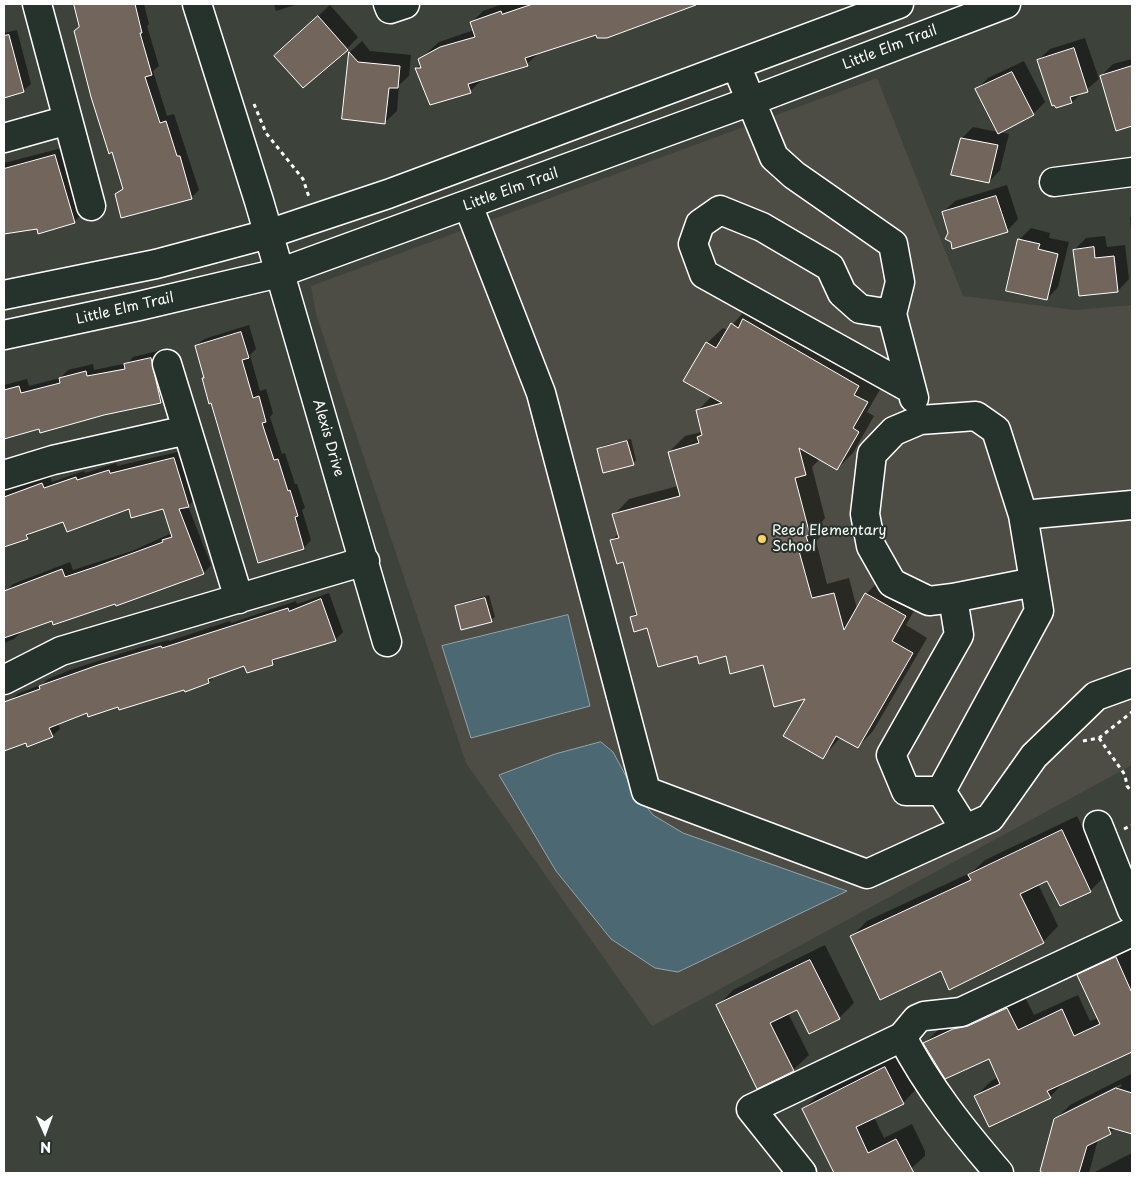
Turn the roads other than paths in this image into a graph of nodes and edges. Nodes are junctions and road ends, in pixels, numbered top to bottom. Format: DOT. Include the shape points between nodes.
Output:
graph roads {
  1 [pos="37,4"];
  2 [pos="197,4"];
  3 [pos="900,4"];
  4 [pos="1006,4"];
  5 [pos="736,65"];
  6 [pos="751,101"];
  7 [pos="68,120"];
  8 [pos="4,138"];
  9 [pos="1132,172"];
  10 [pos="1054,182"];
  11 [pos="468,205"];
  12 [pos="91,206"];
  13 [pos="268,234"];
  14 [pos="279,272"];
  15 [pos="4,295"];
  16 [pos="892,314"];
  17 [pos="4,335"];
  18 [pos="167,364"];
  19 [pos="912,389"];
  20 [pos="920,420"];
  21 [pos="187,430"];
  22 [pos="4,475"];
  23 [pos="1132,505"];
  24 [pos="1023,515"];
  25 [pos="365,561"];
  26 [pos="1034,582"];
  27 [pos="953,598"];
  28 [pos="239,599"];
  29 [pos="387,642"];
  30 [pos="4,680"];
  31 [pos="1132,683"];
  32 [pos="941,791"];
  33 [pos="1098,825"];
  34 [pos="965,829"];
  35 [pos="1132,910"];
  36 [pos="1132,932"];
  37 [pos="902,1037"];
  38 [pos="802,1173"];
  39 [pos="999,1173"];
  1 -- 7 [label="street"];
  2 -- 13 [label="street, Alexis Drive"];
  3 -- 5 [label="street"];
  4 -- 6 [label="street, Little Elm Trail"];
  5 -- 6 [label="street"];
  5 -- 13 [label="street" via="388,194"];
  6 -- 11 [label="street, Little Elm Trail"];
  6 -- 16 [label="street" via="774,157 794,175 893,244 900,282"];
  7 -- 8 [label="street"];
  7 -- 12 [label="street"];
  9 -- 10 [label="street"];
  11 -- 14 [label="street, Little Elm Trail"];
  11 -- 34 [label="street" via="541,393 646,791 867,874"];
  13 -- 14 [label="street, Alexis Drive"];
  13 -- 15 [label="street" via="156,264"];
  14 -- 17 [label="street, Little Elm Trail"];
  14 -- 25 [label="street, Alexis Drive"];
  16 -- 19 [label="street"];
  16 -- 19 [label="street" via="860,309 842,293 830,267 762,227 720,210 700,224 693,244 704,274"];
  18 -- 21 [label="street"];
  19 -- 20 [label="street"];
  20 -- 24 [label="street" via="976,416 996,430"];
  20 -- 27 [label="street" via="894,431 872,454 865,514 871,546 892,583 929,601"];
  21 -- 22 [label="street" via="53,460"];
  21 -- 28 [label="street"];
  23 -- 24 [label="street"];
  24 -- 26 [label="street"];
  25 -- 28 [label="street"];
  25 -- 29 [label="street, Alexis Drive"];
  26 -- 27 [label="street"];
  26 -- 32 [label="street" via="1039,611"];
  27 -- 32 [label="street" via="959,635 891,755 906,791"];
  28 -- 30 [label="street" via="61,650"];
  31 -- 34 [label="street" via="1096,696 1034,756 990,818"];
  32 -- 34 [label="street"];
  33 -- 35 [label="street"];
  36 -- 37 [label="street" via="961,1012 917,1019"];
  37 -- 38 [label="street" via="751,1109"];
  37 -- 39 [label="street" via="920,1072 968,1138"];
}
